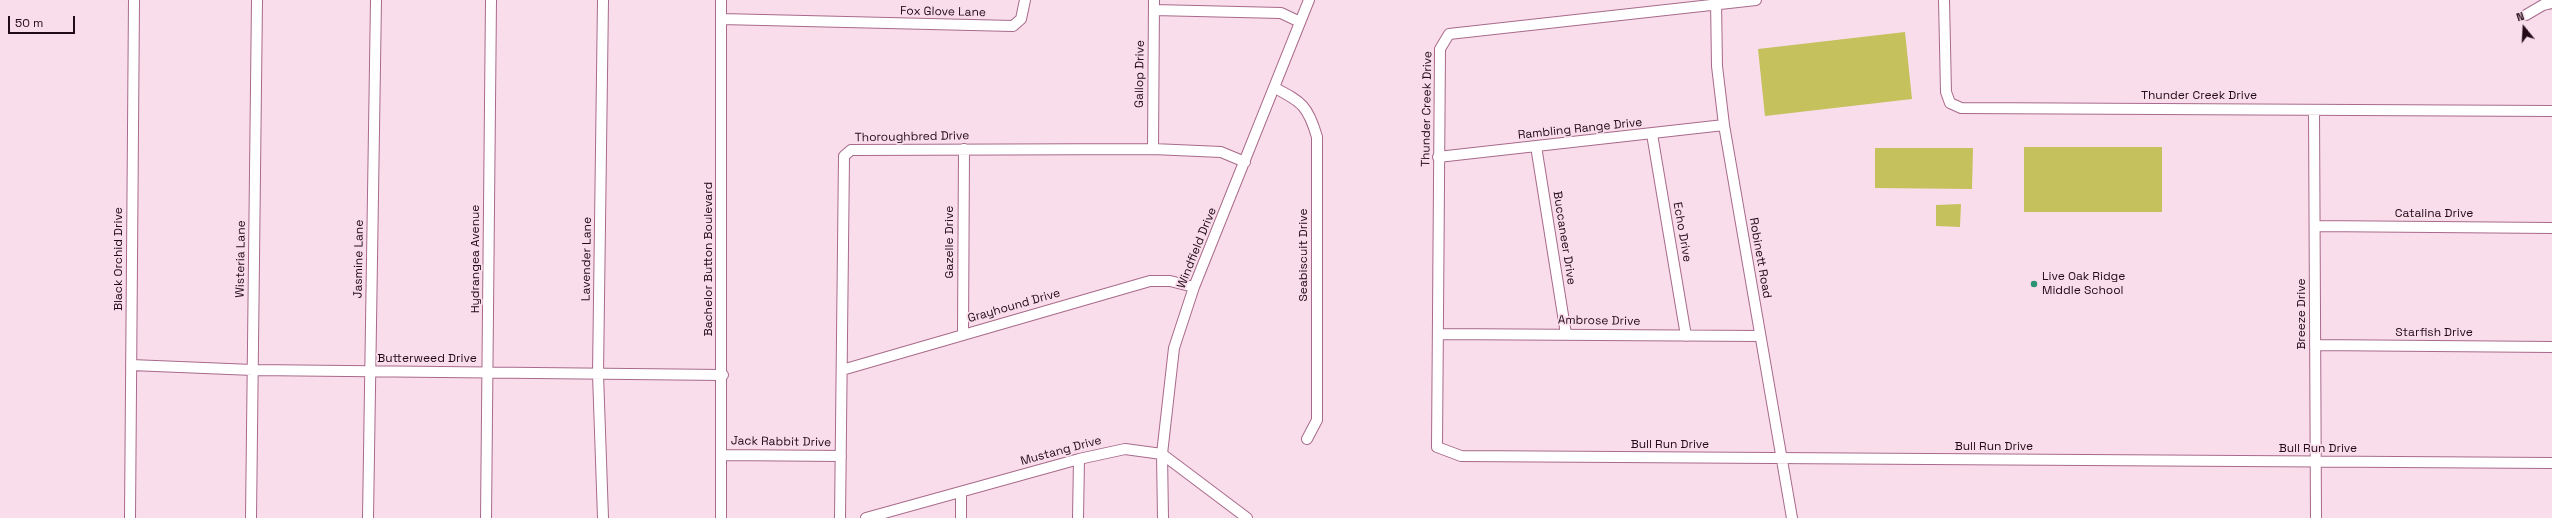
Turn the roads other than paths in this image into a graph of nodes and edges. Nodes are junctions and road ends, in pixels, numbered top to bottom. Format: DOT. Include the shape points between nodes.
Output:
graph roads {
  1 [pos="134,0"];
  2 [pos="257,0"];
  3 [pos="376,0"];
  4 [pos="491,0"];
  5 [pos="603,0"];
  6 [pos="721,0"];
  7 [pos="1025,0"];
  8 [pos="1309,0"];
  9 [pos="1756,0"];
  10 [pos="1944,0"];
  11 [pos="1716,2"];
  12 [pos="2552,3"];
  13 [pos="1154,5"];
  14 [pos="2526,15"];
  15 [pos="721,19"];
  16 [pos="1300,22"];
  17 [pos="1275,88"];
  18 [pos="2314,110"];
  19 [pos="2552,111"];
  20 [pos="1724,125"];
  21 [pos="1652,134"];
  22 [pos="1536,146"];
  23 [pos="964,149"];
  24 [pos="1153,149"];
  25 [pos="1438,157"];
  26 [pos="1245,162"];
  27 [pos="2315,226"];
  28 [pos="2552,228"];
  29 [pos="1194,287"];
  30 [pos="963,334"];
  31 [pos="1438,334"];
  32 [pos="1566,334"];
  33 [pos="1686,336"];
  34 [pos="1760,336"];
  35 [pos="2315,345"];
  36 [pos="2552,347"];
  37 [pos="131,366"];
  38 [pos="253,370"];
  39 [pos="842,370"];
  40 [pos="370,371"];
  41 [pos="488,372"];
  42 [pos="598,374"];
  43 [pos="723,375"];
  44 [pos="1307,439"];
  45 [pos="1437,447"];
  46 [pos="1162,454"];
  47 [pos="722,455"];
  48 [pos="841,456"];
  49 [pos="1782,458"];
  50 [pos="1079,459"];
  51 [pos="2315,462"];
  52 [pos="2552,463"];
  53 [pos="961,492"];
  54 [pos="130,518"];
  55 [pos="251,518"];
  56 [pos="368,518"];
  57 [pos="486,518"];
  58 [pos="603,518"];
  59 [pos="721,518"];
  60 [pos="840,518"];
  61 [pos="866,518"];
  62 [pos="960,518"];
  63 [pos="1078,518"];
  64 [pos="1163,518"];
  65 [pos="1247,518"];
  66 [pos="1792,518"];
  67 [pos="2316,518"];
  1 -- 37 [label="street, Black Orchid Drive"];
  2 -- 38 [label="street, Wisteria Lane"];
  3 -- 40 [label="street, Jasmine Lane"];
  4 -- 41 [label="street, Hydrangea Avenue"];
  5 -- 42 [label="street, Lavender Lane"];
  6 -- 15 [label="street, Bachelor Button Boulevard"];
  7 -- 15 [label="street, Fox Glove Lane" via="1021,19 1013,26"];
  8 -- 16 [label="street, Windfield Drive"];
  9 -- 11 [label="street, Thunder Creek Drive"];
  10 -- 18 [label="street, Thunder Creek Drive" via="1946,92 1950,103 1961,108"];
  11 -- 20 [label="street, Robinett Road" via="1717,66"];
  11 -- 25 [label="street, Thunder Creek Drive" via="1449,34 1440,49"];
  12 -- 14 [label="street"];
  13 -- 16 [label="street" via="1281,13"];
  13 -- 24 [label="street, Gallop Drive"];
  15 -- 43 [label="street, Bachelor Button Boulevard"];
  16 -- 17 [label="street, Windfield Drive"];
  17 -- 26 [label="street, Windfield Drive"];
  17 -- 44 [label="street, Seabiscuit Drive" via="1300,101 1312,120 1317,137 1317,420"];
  18 -- 19 [label="street, Thunder Creek Drive"];
  18 -- 27 [label="street, Breeze Drive"];
  20 -- 21 [label="street, Rambling Range Drive"];
  20 -- 34 [label="street, Robinett Road"];
  21 -- 22 [label="street, Rambling Range Drive"];
  21 -- 33 [label="street, Echo Drive"];
  22 -- 25 [label="street, Rambling Range Drive"];
  22 -- 32 [label="street, Buccaneer Drive"];
  23 -- 24 [label="street, Thoroughbred Drive"];
  23 -- 30 [label="street, Gazelle Drive"];
  23 -- 39 [label="street, Thoroughbred Drive" via="851,150 844,156"];
  24 -- 26 [label="street, Thoroughbred Drive" via="1221,152"];
  25 -- 31 [label="street, Thunder Creek Drive"];
  26 -- 29 [label="street, Windfield Drive"];
  27 -- 28 [label="street, Catalina Drive"];
  27 -- 35 [label="street, Breeze Drive"];
  29 -- 30 [label="street, Grayhound Drive" via="1170,281 1150,281"];
  29 -- 46 [label="street, Windfield Drive" via="1174,348"];
  30 -- 39 [label="street, Grayhound Drive"];
  31 -- 32 [label="street, Ambrose Drive"];
  31 -- 45 [label="street, Thunder Creek Drive"];
  32 -- 33 [label="street, Ambrose Drive"];
  33 -- 34 [label="street, Ambrose Drive"];
  34 -- 49 [label="street, Robinett Road"];
  35 -- 36 [label="street, Starfish Drive"];
  35 -- 51 [label="street, Breeze Drive"];
  37 -- 38 [label="street, Butterweed Drive"];
  37 -- 54 [label="street, Black Orchid Drive"];
  38 -- 40 [label="street, Butterweed Drive"];
  38 -- 55 [label="street, Wisteria Lane"];
  39 -- 48 [label="street, Thoroughbred Drive"];
  40 -- 41 [label="street, Butterweed Drive"];
  40 -- 56 [label="street, Jasmine Lane"];
  41 -- 42 [label="street, Butterweed Drive"];
  41 -- 57 [label="street, Hydrangea Avenue"];
  42 -- 43 [label="street, Butterweed Drive"];
  42 -- 58 [label="street, Lavender Lane"];
  43 -- 47 [label="street, Bachelor Button Boulevard"];
  45 -- 49 [label="street, Bull Run Drive" via="1461,456"];
  46 -- 50 [label="street, Mustang Drive" via="1125,448"];
  46 -- 64 [label="street, Windfield Drive"];
  46 -- 65 [label="street, Mustang Drive"];
  47 -- 48 [label="street, Jack Rabbit Drive"];
  47 -- 59 [label="street, Bachelor Button Boulevard"];
  48 -- 60 [label="street, Thoroughbred Drive"];
  49 -- 51 [label="street, Bull Run Drive"];
  49 -- 66 [label="street, Robinett Road"];
  50 -- 53 [label="street, Mustang Drive"];
  50 -- 63 [label="street"];
  51 -- 52 [label="street, Bull Run Drive"];
  51 -- 67 [label="street, Breeze Drive"];
  53 -- 61 [label="street, Mustang Drive"];
  53 -- 62 [label="street"];
}
